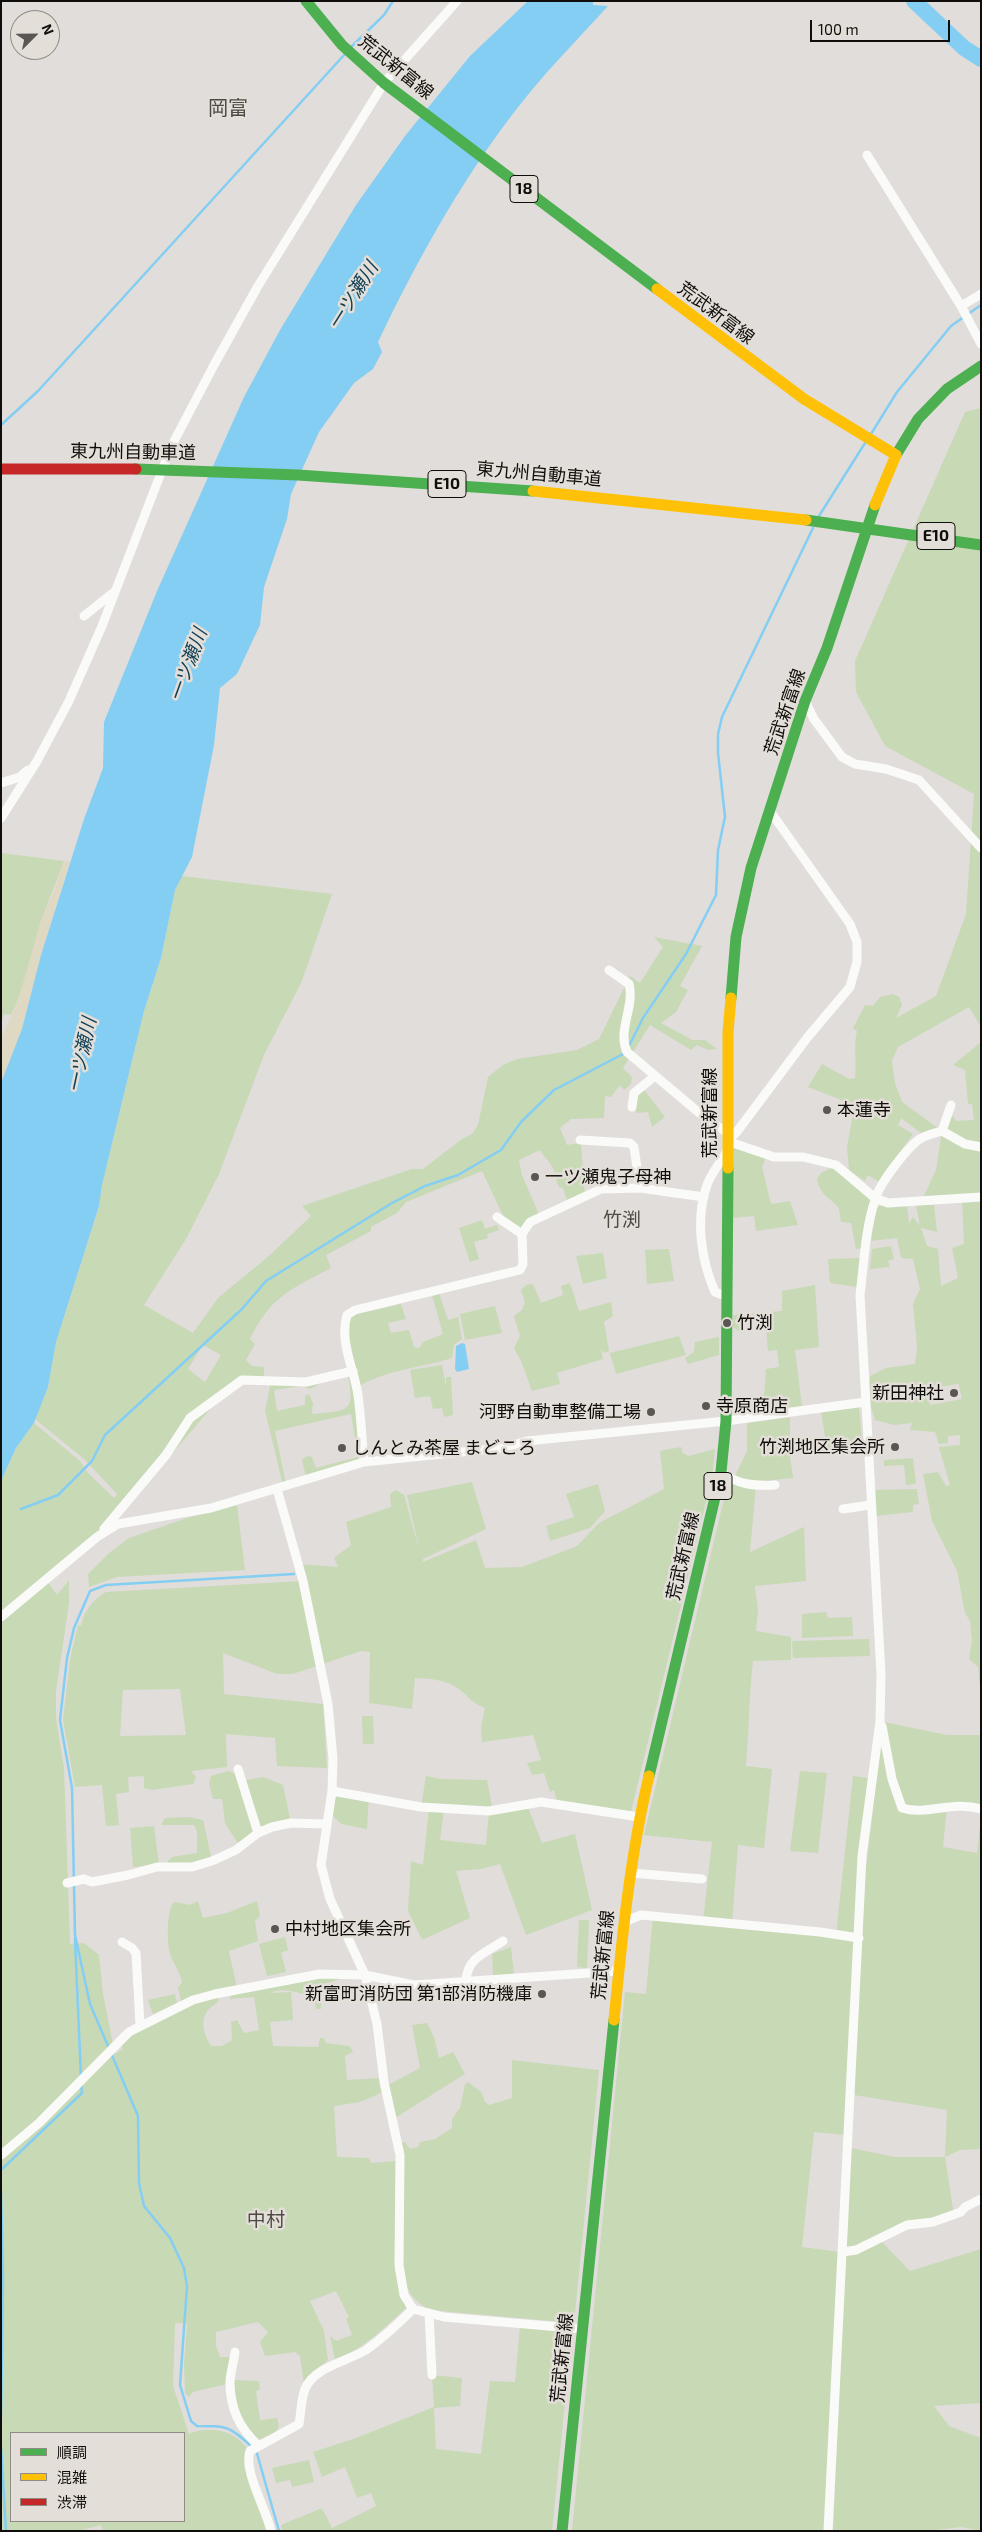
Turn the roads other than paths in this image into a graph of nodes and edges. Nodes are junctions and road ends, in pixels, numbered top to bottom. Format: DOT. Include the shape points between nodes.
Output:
graph roads {
  1 [pos="306,1"];
  2 [pos="457,1"];
  3 [pos="388,85"];
  4 [pos="867,154"];
  5 [pos="981,294"];
  6 [pos="961,306"];
  7 [pos="981,344"];
  8 [pos="981,366"];
  9 [pos="896,455"];
  10 [pos="1,469"];
  11 [pos="981,545"];
  12 [pos="116,590"];
  13 [pos="84,616"];
  14 [pos="805,701"];
  15 [pos="37,761"];
  16 [pos="1,783"];
  17 [pos="770,811"];
  18 [pos="1,818"];
  19 [pos="981,848"];
  20 [pos="609,970"];
  21 [pos="655,1076"];
  22 [pos="951,1105"];
  23 [pos="632,1107"];
  24 [pos="942,1131"];
  25 [pos="580,1140"];
  26 [pos="727,1141"];
  27 [pos="981,1147"];
  28 [pos="640,1188"];
  29 [pos="704,1197"];
  30 [pos="981,1197"];
  31 [pos="875,1198"];
  32 [pos="497,1217"];
  33 [pos="522,1234"];
  34 [pos="728,1296"];
  35 [pos="353,1371"];
  36 [pos="865,1402"];
  37 [pos="726,1421"];
  38 [pos="364,1462"];
  39 [pos="721,1472"];
  40 [pos="775,1486"];
  41 [pos="277,1489"];
  42 [pos="870,1505"];
  43 [pos="843,1509"];
  44 [pos="98,1537"];
  45 [pos="1,1617"];
  46 [pos="880,1721"];
  47 [pos="238,1768"];
  48 [pos="332,1791"];
  49 [pos="981,1809"];
  50 [pos="639,1817"];
  51 [pos="326,1824"];
  52 [pos="258,1833"];
  53 [pos="631,1873"];
  54 [pos="702,1879"];
  55 [pos="72,1882"];
  56 [pos="624,1922"];
  57 [pos="858,1938"];
  58 [pos="503,1941"];
  59 [pos="122,1942"];
  60 [pos="619,1971"];
  61 [pos="365,1975"];
  62 [pos="466,1981"];
  63 [pos="140,2025"];
  64 [pos="1,2155"];
  65 [pos="981,2199"];
  66 [pos="843,2252"];
  67 [pos="413,2309"];
  68 [pos="429,2313"];
  69 [pos="582,2329"];
  70 [pos="235,2352"];
  71 [pos="432,2376"];
  72 [pos="258,2445"];
  73 [pos="271,2531"];
  74 [pos="562,2531"];
  75 [pos="828,2531"];
  1 -- 3 [label="main road, 荒武新富線 / 18" via="342,46"];
  2 -- 3 [label="street"];
  3 -- 9 [label="main road, 荒武新富線 / 18" via="804,399"];
  3 -- 12 [label="street" via="258,286 214,365 171,447"];
  4 -- 6 [label="street"];
  5 -- 6 [label="street"];
  6 -- 7 [label="street"];
  8 -- 9 [label="main road" via="947,389 918,419"];
  9 -- 14 [label="main road, 荒武新富線 / 18" via="868,521 827,648"];
  10 -- 11 [label="main road, 東九州自動車道 / E10" via="182,470 449,484 693,505 934,535"];
  12 -- 13 [label="street"];
  12 -- 15 [label="street" via="69,701"];
  14 -- 17 [label="main road, 荒武新富線 / 18"];
  14 -- 19 [label="street" via="842,757 855,764 886,769 919,780"];
  15 -- 16 [label="street" via="20,777"];
  15 -- 18 [label="street"];
  17 -- 26 [label="main road, 荒武新富線 / 18" via="750,868 736,937 728,1032"];
  17 -- 26 [label="street" via="850,924 857,942 857,962 850,987"];
  20 -- 21 [label="street" via="629,984 632,993 622,1043 627,1052"];
  21 -- 23 [label="street" via="634,1093"];
  21 -- 26 [label="street" via="710,1122"];
  22 -- 24 [label="street"];
  24 -- 27 [label="street" via="965,1144"];
  24 -- 31 [label="street" via="917,1141 893,1169"];
  25 -- 28 [label="street" via="630,1143 634,1147"];
  26 -- 29 [label="street"];
  26 -- 31 [label="street" via="774,1157 803,1157 836,1165"];
  26 -- 34 [label="main road, 荒武新富線 / 18"];
  28 -- 29 [label="street"];
  28 -- 33 [label="street" via="601,1189 530,1222"];
  29 -- 34 [label="street" via="701,1216 703,1255 714,1292"];
  30 -- 31 [label="street" via="888,1203"];
  31 -- 36 [label="street" via="860,1295"];
  32 -- 33 [label="street"];
  33 -- 35 [label="street" via="523,1264 520,1270 355,1310 347,1315 343,1327"];
  34 -- 37 [label="main road, 荒武新富線 / 18"];
  35 -- 38 [label="street"];
  35 -- 44 [label="street" via="306,1382 242,1380 190,1418 166,1455"];
  36 -- 37 [label="street"];
  36 -- 42 [label="street"];
  37 -- 38 [label="street"];
  37 -- 39 [label="main road, 荒武新富線 / 18"];
  38 -- 41 [label="street"];
  39 -- 40 [label="street" via="745,1485"];
  39 -- 50 [label="main road, 荒武新富線 / 18"];
  41 -- 44 [label="street" via="212,1508 118,1524"];
  41 -- 48 [label="street" via="322,1665 333,1759"];
  42 -- 43 [label="street"];
  42 -- 46 [label="street" via="882,1674"];
  44 -- 45 [label="street"];
  46 -- 49 [label="street" via="902,1808 913,1811 964,1804"];
  46 -- 57 [label="street" via="862,1856"];
  47 -- 52 [label="street"];
  48 -- 50 [label="street" via="422,1807 489,1812 541,1802"];
  48 -- 51 [label="street"];
  50 -- 53 [label="main road, 荒武新富線 / 18"];
  51 -- 52 [label="street" via="291,1823"];
  51 -- 61 [label="street" via="321,1865 330,1899"];
  52 -- 55 [label="street" via="236,1850 192,1867 157,1867 92,1882 84,1879"];
  53 -- 54 [label="street"];
  53 -- 56 [label="main road, 荒武新富線 / 18"];
  56 -- 57 [label="street" via="641,1915"];
  56 -- 60 [label="main road, 荒武新富線 / 18"];
  57 -- 66 [label="street"];
  58 -- 62 [label="street" via="471,1962 466,1970"];
  59 -- 63 [label="street" via="136,1954"];
  60 -- 62 [label="street"];
  60 -- 69 [label="main road, 荒武新富線 / 18"];
  61 -- 62 [label="street" via="414,1985"];
  61 -- 63 [label="street" via="320,1974 230,1989 193,2000"];
  61 -- 67 [label="street" via="400,2155 399,2265 404,2295"];
  63 -- 64 [label="street" via="129,2032 39,2123"];
  65 -- 66 [label="street" via="961,2212 907,2226 856,2250"];
  66 -- 75 [label="street"];
  67 -- 68 [label="street"];
  67 -- 72 [label="street" via="366,2350 318,2371 305,2389 299,2424"];
  68 -- 69 [label="street"];
  68 -- 71 [label="street"];
  69 -- 74 [label="main road, 荒武新富線 / 18"];
  70 -- 72 [label="street" via="230,2383 237,2420 246,2435"];
  72 -- 73 [label="street" via="250,2451 247,2464"];
}
